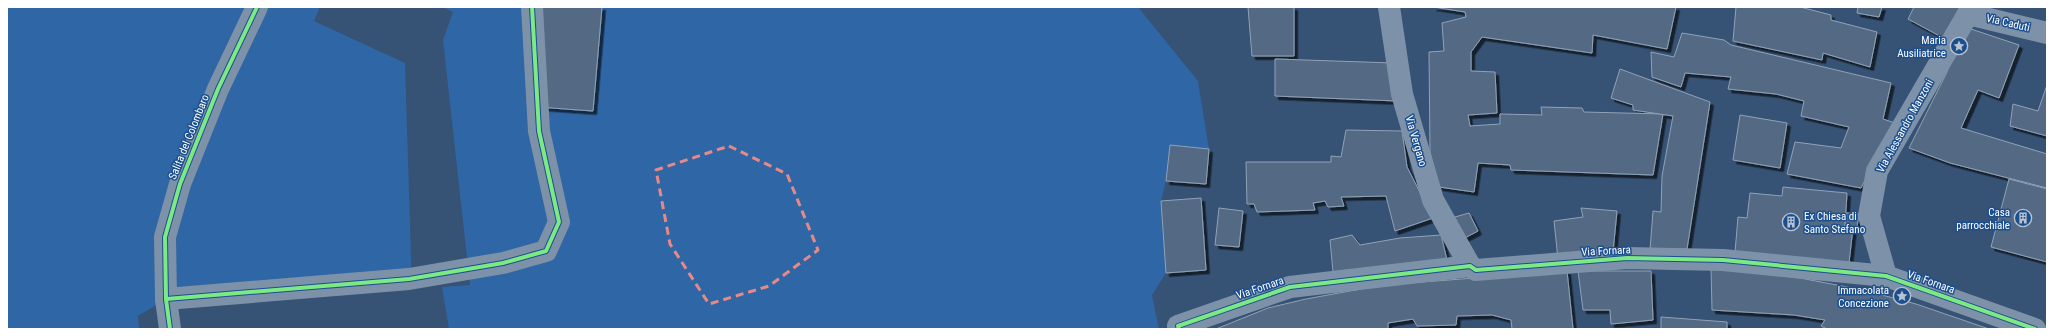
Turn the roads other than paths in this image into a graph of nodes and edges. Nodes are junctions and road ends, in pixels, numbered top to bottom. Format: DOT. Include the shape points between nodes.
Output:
graph roads {
  1 [pos="257,7"];
  2 [pos="532,7"];
  3 [pos="1389,7"];
  4 [pos="1970,11"];
  5 [pos="2047,33"];
  6 [pos="1470,266"];
  7 [pos="1886,276"];
  8 [pos="166,299"];
  9 [pos="1179,327"];
  10 [pos="170,329"];
  11 [pos="2035,329"];
  1 -- 8 [label="street, Salita del Colombaro" via="218,89 180,184 165,237"];
  2 -- 8 [label="street" via="539,131 559,222 546,251 503,263 410,279"];
  3 -- 6 [label="street, Via Vergano" via="1402,94 1433,200"];
  4 -- 5 [label="street, Via Caduti"];
  4 -- 7 [label="street, Via Alessandro Manzoni" via="1877,171 1869,216"];
  6 -- 7 [label="street, Via Fornara" via="1476,270 1627,258 1723,260"];
  6 -- 9 [label="street, Via Fornara" via="1290,287"];
  7 -- 11 [label="street, Via Fornara"];
  8 -- 10 [label="street, Salita del Colombaro"];
}
